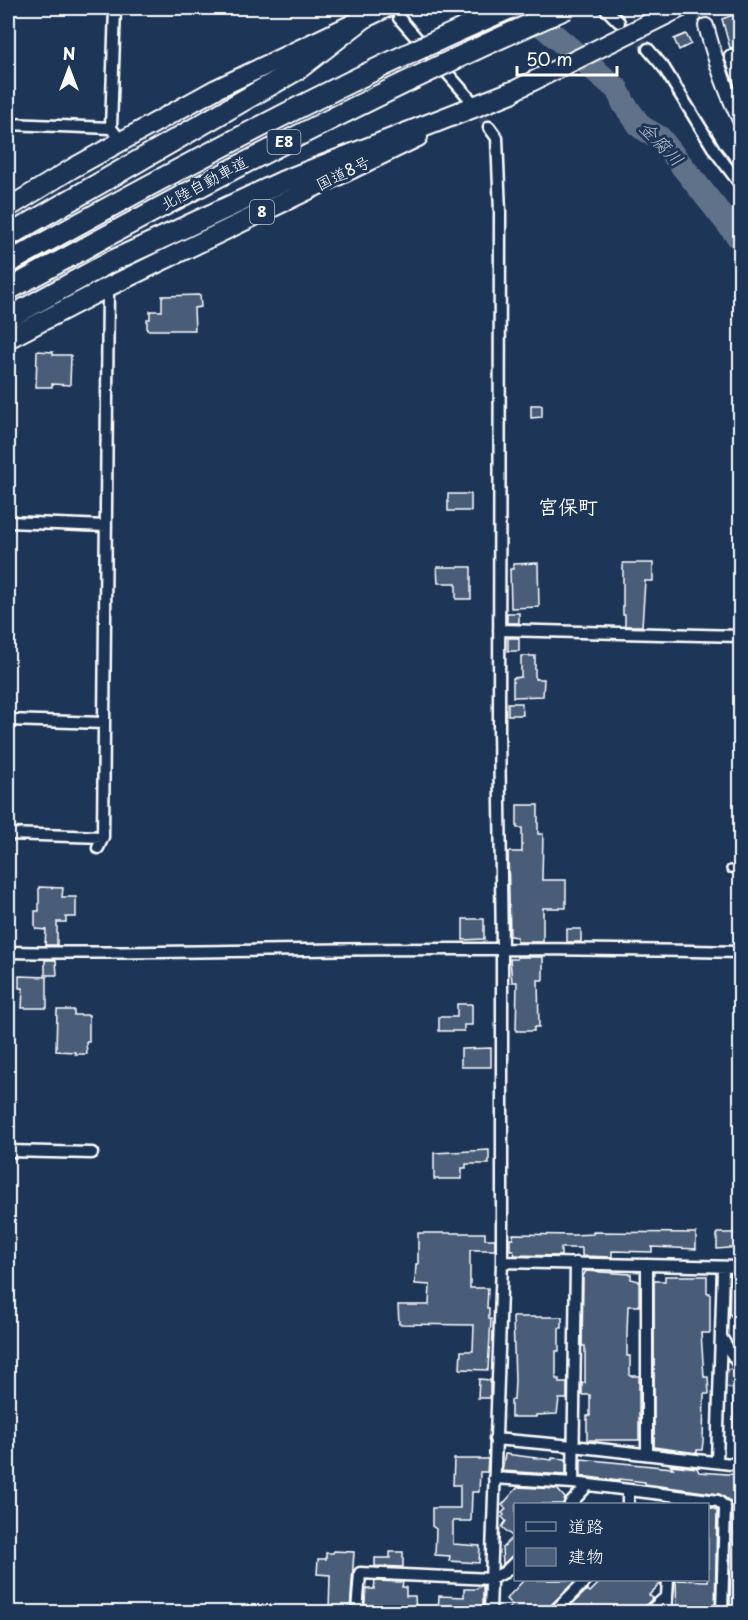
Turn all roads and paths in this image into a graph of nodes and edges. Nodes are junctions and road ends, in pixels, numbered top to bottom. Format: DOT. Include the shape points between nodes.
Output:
graph roads {
  1 [pos="115,8"];
  2 [pos="510,8"];
  3 [pos="567,8"];
  4 [pos="605,8"];
  5 [pos="680,8"];
  6 [pos="393,13"];
  7 [pos="365,17"];
  8 [pos="619,22"];
  9 [pos="706,26"];
  10 [pos="648,49"];
  11 [pos="741,53"];
  12 [pos="741,83"];
  13 [pos="515,90"];
  14 [pos="470,99"];
  15 [pos="741,120"];
  16 [pos="8,124"];
  17 [pos="489,127"];
  18 [pos="116,134"];
  19 [pos="741,184"];
  20 [pos="8,208"];
  21 [pos="13,232"];
  22 [pos="8,263"];
  23 [pos="108,287"];
  24 [pos="8,290"];
  25 [pos="8,318"];
  26 [pos="8,339"];
  27 [pos="8,522"];
  28 [pos="106,526"];
  29 [pos="499,630"];
  30 [pos="741,636"];
  31 [pos="8,720"];
  32 [pos="104,723"];
  33 [pos="8,834"];
  34 [pos="730,869"];
  35 [pos="741,870"];
  36 [pos="502,949"];
  37 [pos="8,952"];
  38 [pos="741,952"];
  39 [pos="8,1151"];
  40 [pos="92,1153"];
  41 [pos="502,1262"];
  42 [pos="576,1263"];
  43 [pos="647,1265"];
  44 [pos="741,1267"];
  45 [pos="723,1268"];
  46 [pos="720,1337"];
  47 [pos="741,1367"];
  48 [pos="495,1439"];
  49 [pos="573,1446"];
  50 [pos="647,1454"];
  51 [pos="717,1461"];
  52 [pos="741,1465"];
  53 [pos="494,1478"];
  54 [pos="573,1483"];
  55 [pos="588,1485"];
  56 [pos="628,1491"];
  57 [pos="669,1500"];
  58 [pos="571,1503"];
  59 [pos="628,1503"];
  60 [pos="514,1563"];
  61 [pos="491,1579"];
  62 [pos="585,1581"];
  63 [pos="668,1581"];
  64 [pos="667,1596"];
  65 [pos="357,1612"];
  66 [pos="490,1612"];
  67 [pos="554,1612"];
  68 [pos="649,1612"];
  69 [pos="666,1612"];
  70 [pos="722,1612"];
  1 -- 18 [label="street"];
  2 -- 22 [label="highway, 北陸自動車道 / E8, bridge" via="240,138"];
  3 -- 24 [label="highway, 北陸自動車道 / E8, bridge" via="254,157"];
  4 -- 8 [label="street"];
  5 -- 13 [label="highway, 国道8号 / 8"];
  6 -- 7 [label="highway"];
  6 -- 14 [label="street"];
  7 -- 18 [label="highway"];
  7 -- 21 [label="highway" via="298,69"];
  9 -- 15 [label="street" via="728,96"];
  10 -- 19 [label="street"];
  11 -- 12 [label="street" via="730,56"];
  13 -- 23 [label="highway, 国道8号 / 8"];
  13 -- 25 [label="highway" via="284,181 108,263"];
  16 -- 18 [label="street"];
  17 -- 29 [label="street" via="497,138 500,212"];
  18 -- 20 [label="highway" via="73,168"];
  23 -- 26 [label="highway, 国道8号 / 8"];
  23 -- 28 [label="street"];
  27 -- 28 [label="street"];
  28 -- 32 [label="street"];
  29 -- 30 [label="street"];
  29 -- 36 [label="street"];
  31 -- 32 [label="street"];
  32 -- 33 [label="street" via="100,843"];
  34 -- 35 [label="lane"];
  36 -- 37 [label="street"];
  36 -- 38 [label="street"];
  36 -- 41 [label="street"];
  39 -- 40 [label="street"];
  41 -- 42 [label="street"];
  41 -- 48 [label="street"];
  42 -- 43 [label="street"];
  42 -- 49 [label="street"];
  43 -- 45 [label="street"];
  43 -- 50 [label="street"];
  44 -- 45 [label="street"];
  45 -- 46 [label="street"];
  46 -- 47 [label="street"];
  46 -- 51 [label="street"];
  48 -- 49 [label="street"];
  48 -- 53 [label="street"];
  49 -- 50 [label="street"];
  49 -- 54 [label="street"];
  50 -- 51 [label="street"];
  51 -- 52 [label="street"];
  53 -- 54 [label="street"];
  53 -- 61 [label="street"];
  54 -- 55 [label="street"];
  55 -- 56 [label="street"];
  55 -- 58 [label="street"];
  56 -- 57 [label="street"];
  56 -- 59 [label="street"];
  57 -- 70 [label="street" via="718,1501 725,1507"];
  60 -- 61 [label="street"];
  61 -- 65 [label="street" via="360,1573"];
  61 -- 66 [label="street"];
  62 -- 67 [label="street"];
  63 -- 64 [label="street"];
  64 -- 68 [label="street"];
  64 -- 69 [label="street"];
}
